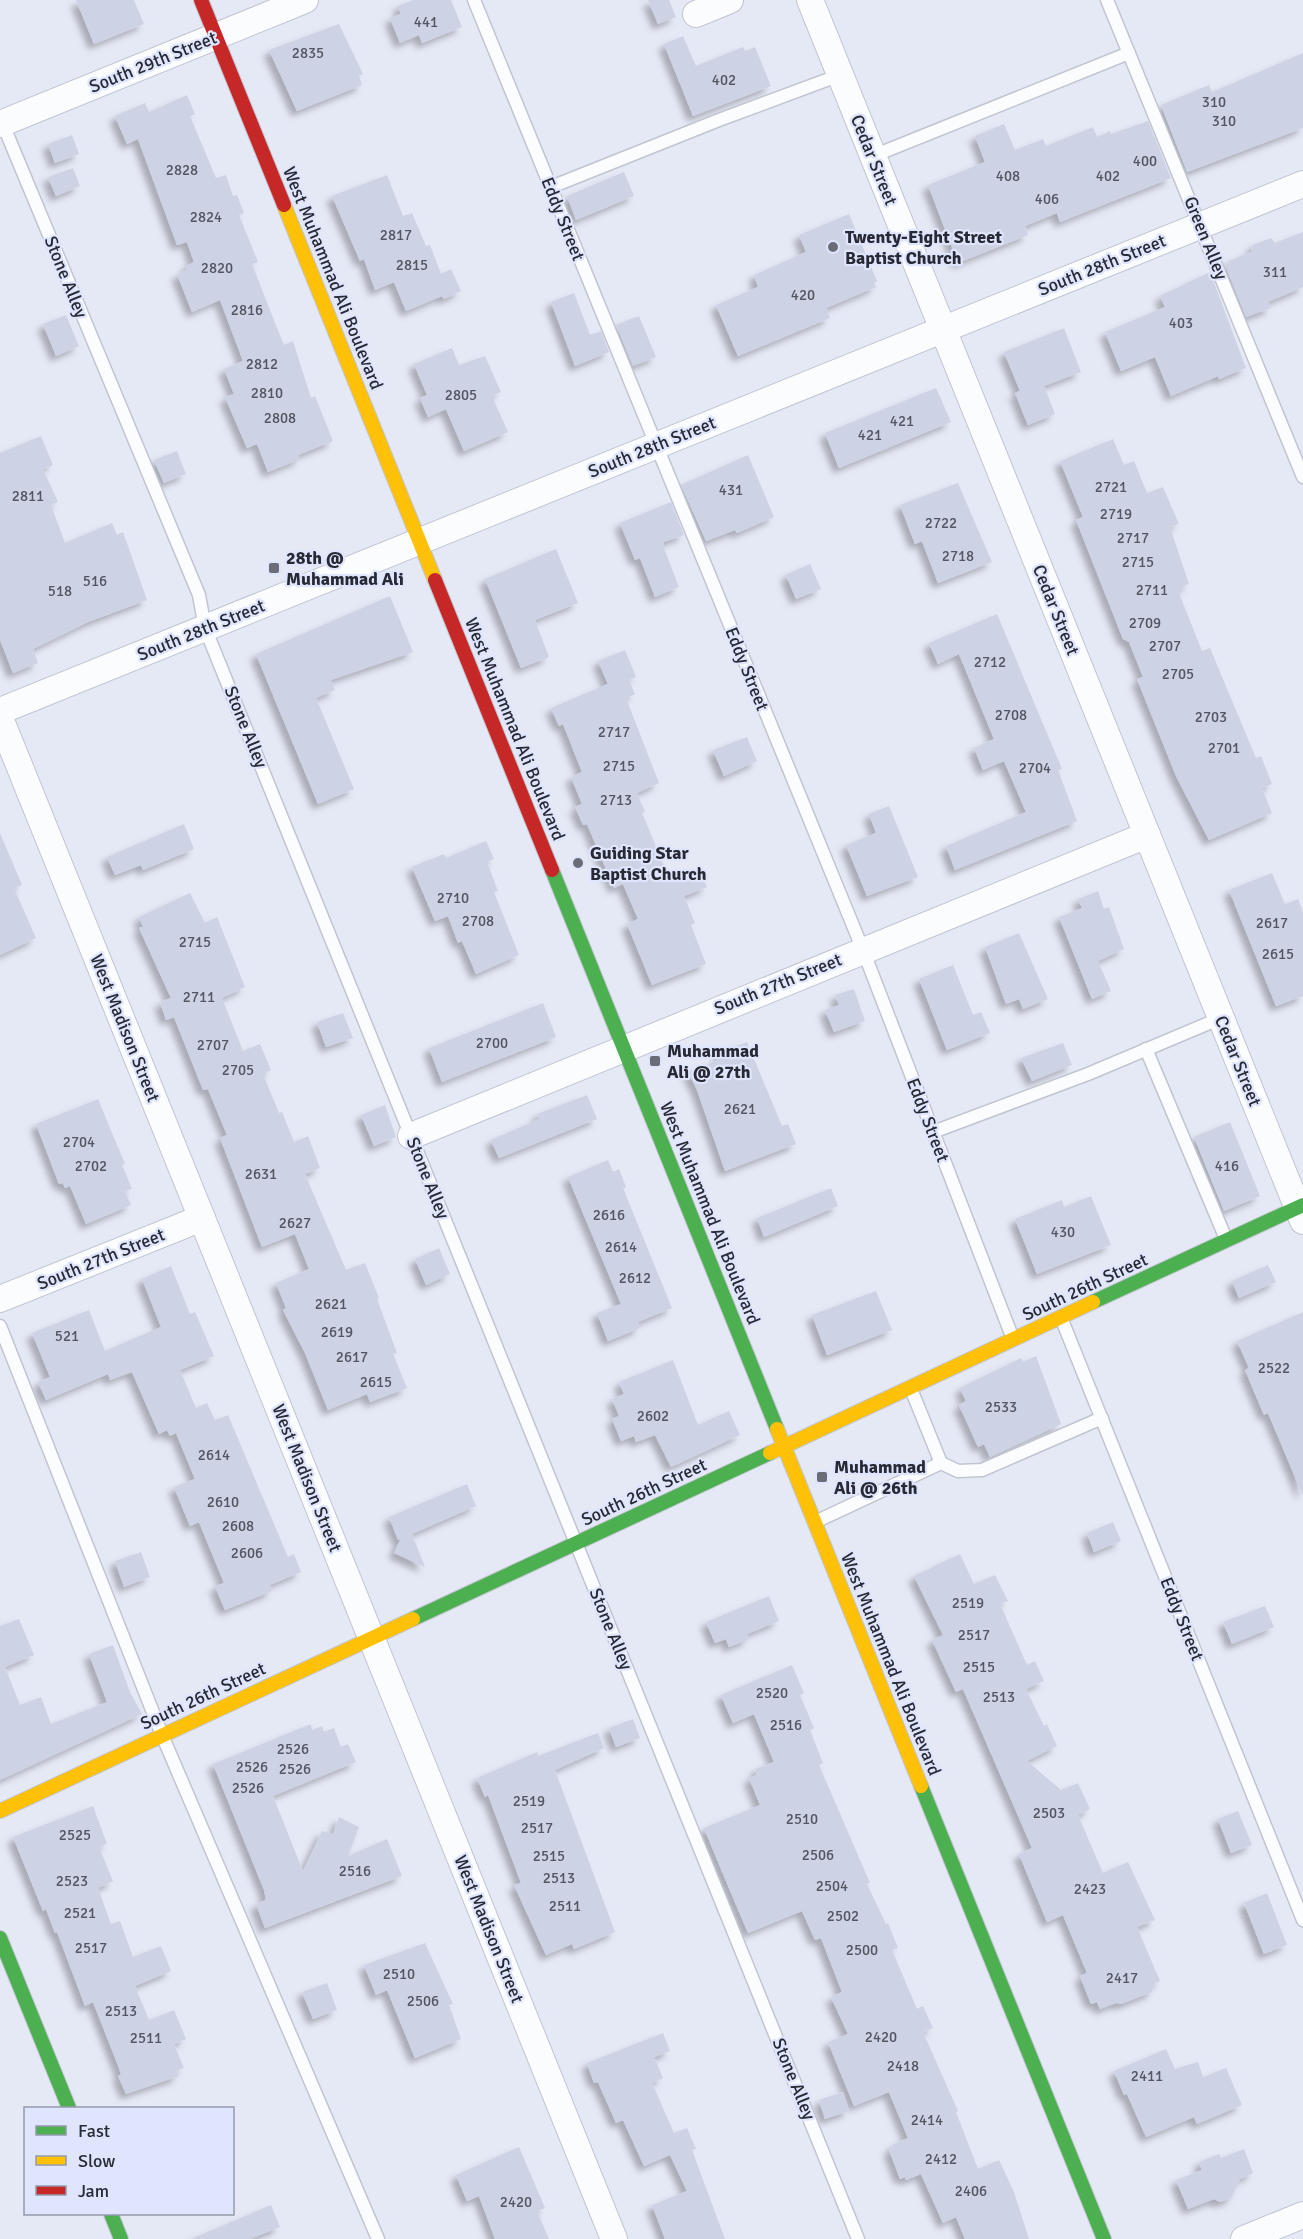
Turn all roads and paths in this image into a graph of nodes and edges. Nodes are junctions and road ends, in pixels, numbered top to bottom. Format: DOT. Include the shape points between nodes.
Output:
graph roads {
  1 [pos="201,0"];
  2 [pos="306,0"];
  3 [pos="474,0"];
  4 [pos="730,0"];
  5 [pos="810,0"];
  6 [pos="1107,0"];
  7 [pos="696,14"];
  8 [pos="216,36"];
  9 [pos="1129,53"];
  10 [pos="840,75"];
  11 [pos="1,121"];
  12 [pos="873,156"];
  13 [pos="1303,184"];
  14 [pos="550,187"];
  15 [pos="1201,225"];
  16 [pos="943,330"];
  17 [pos="656,445"];
  18 [pos="1303,477"];
  19 [pos="419,541"];
  20 [pos="205,628"];
  21 [pos="0,711"];
  22 [pos="0,718"];
  23 [pos="1147,835"];
  24 [pos="863,950"];
  25 [pos="1221,1018"];
  26 [pos="624,1048"];
  27 [pos="1146,1049"];
  28 [pos="933,1132"];
  29 [pos="411,1136"];
  30 [pos="1301,1211"];
  31 [pos="202,1218"];
  32 [pos="1227,1241"];
  33 [pos="0,1299"];
  34 [pos="1062,1318"];
  35 [pos="0,1326"];
  36 [pos="1013,1340"];
  37 [pos="911,1388"];
  38 [pos="1102,1418"];
  39 [pos="783,1446"];
  40 [pos="942,1463"];
  41 [pos="814,1523"];
  42 [pos="576,1544"];
  43 [pos="372,1638"];
  44 [pos="162,1735"];
  45 [pos="0,1811"];
  46 [pos="1303,1920"];
  47 [pos="0,1938"];
  48 [pos="68,2107"];
  49 [pos="111,2215"];
  50 [pos="1303,2215"];
  51 [pos="121,2239"];
  52 [pos="378,2239"];
  53 [pos="615,2239"];
  54 [pos="858,2239"];
  55 [pos="1104,2239"];
  56 [pos="1244,2239"];
  1 -- 8 [label="main road, West Muhammad Ali Boulevard"];
  2 -- 8 [label="street, South 29th Street"];
  3 -- 14 [label="lane, Eddy Street"];
  4 -- 7 [label="street"];
  5 -- 10 [label="street, Cedar Street"];
  6 -- 9 [label="lane, Green Alley"];
  8 -- 11 [label="street, South 29th Street"];
  8 -- 19 [label="main road, West Muhammad Ali Boulevard"];
  9 -- 12 [label="lane"];
  9 -- 15 [label="lane, Green Alley"];
  10 -- 12 [label="street, Cedar Street"];
  10 -- 14 [label="lane"];
  11 -- 20 [label="lane, Stone Alley" via="199,595"];
  12 -- 16 [label="street, Cedar Street"];
  13 -- 15 [label="street, South 28th Street"];
  14 -- 17 [label="lane, Eddy Street"];
  15 -- 16 [label="street, South 28th Street"];
  15 -- 18 [label="lane, Green Alley"];
  16 -- 17 [label="street, South 28th Street"];
  16 -- 23 [label="street, Cedar Street"];
  17 -- 19 [label="street, South 28th Street"];
  17 -- 24 [label="lane, Eddy Street"];
  19 -- 20 [label="street, South 28th Street"];
  19 -- 26 [label="main road, West Muhammad Ali Boulevard"];
  20 -- 21 [label="street, South 28th Street"];
  20 -- 29 [label="lane, Stone Alley"];
  22 -- 31 [label="street, West Madison Street"];
  23 -- 24 [label="street, South 27th Street"];
  23 -- 25 [label="street, Cedar Street"];
  24 -- 26 [label="street, South 27th Street"];
  24 -- 28 [label="lane, Eddy Street"];
  25 -- 27 [label="lane"];
  25 -- 30 [label="street, Cedar Street"];
  26 -- 29 [label="street, South 27th Street"];
  26 -- 39 [label="main road, West Muhammad Ali Boulevard"];
  27 -- 28 [label="lane"];
  27 -- 32 [label="lane"];
  28 -- 36 [label="lane, Eddy Street"];
  29 -- 42 [label="lane, Stone Alley"];
  30 -- 32 [label="main road, South 26th Street"];
  31 -- 33 [label="street, South 27th Street"];
  31 -- 43 [label="street, West Madison Street"];
  32 -- 34 [label="main road, South 26th Street"];
  34 -- 36 [label="main road, South 26th Street"];
  34 -- 38 [label="lane, Eddy Street"];
  35 -- 44 [label="lane"];
  36 -- 37 [label="main road, South 26th Street"];
  37 -- 39 [label="main road, South 26th Street"];
  37 -- 40 [label="lane"];
  38 -- 40 [label="lane" via="982,1470 958,1471"];
  38 -- 46 [label="lane, Eddy Street"];
  39 -- 41 [label="main road, West Muhammad Ali Boulevard"];
  39 -- 42 [label="main road, South 26th Street"];
  40 -- 41 [label="lane"];
  41 -- 55 [label="main road, West Muhammad Ali Boulevard"];
  42 -- 43 [label="main road, South 26th Street"];
  42 -- 54 [label="lane, Stone Alley"];
  43 -- 44 [label="main road, South 26th Street"];
  43 -- 53 [label="street, West Madison Street"];
  44 -- 45 [label="main road, South 26th Street"];
  44 -- 52 [label="lane"];
  47 -- 48 [label="main road"];
  49 -- 51 [label="main road"];
  50 -- 56 [label="street"];
}
